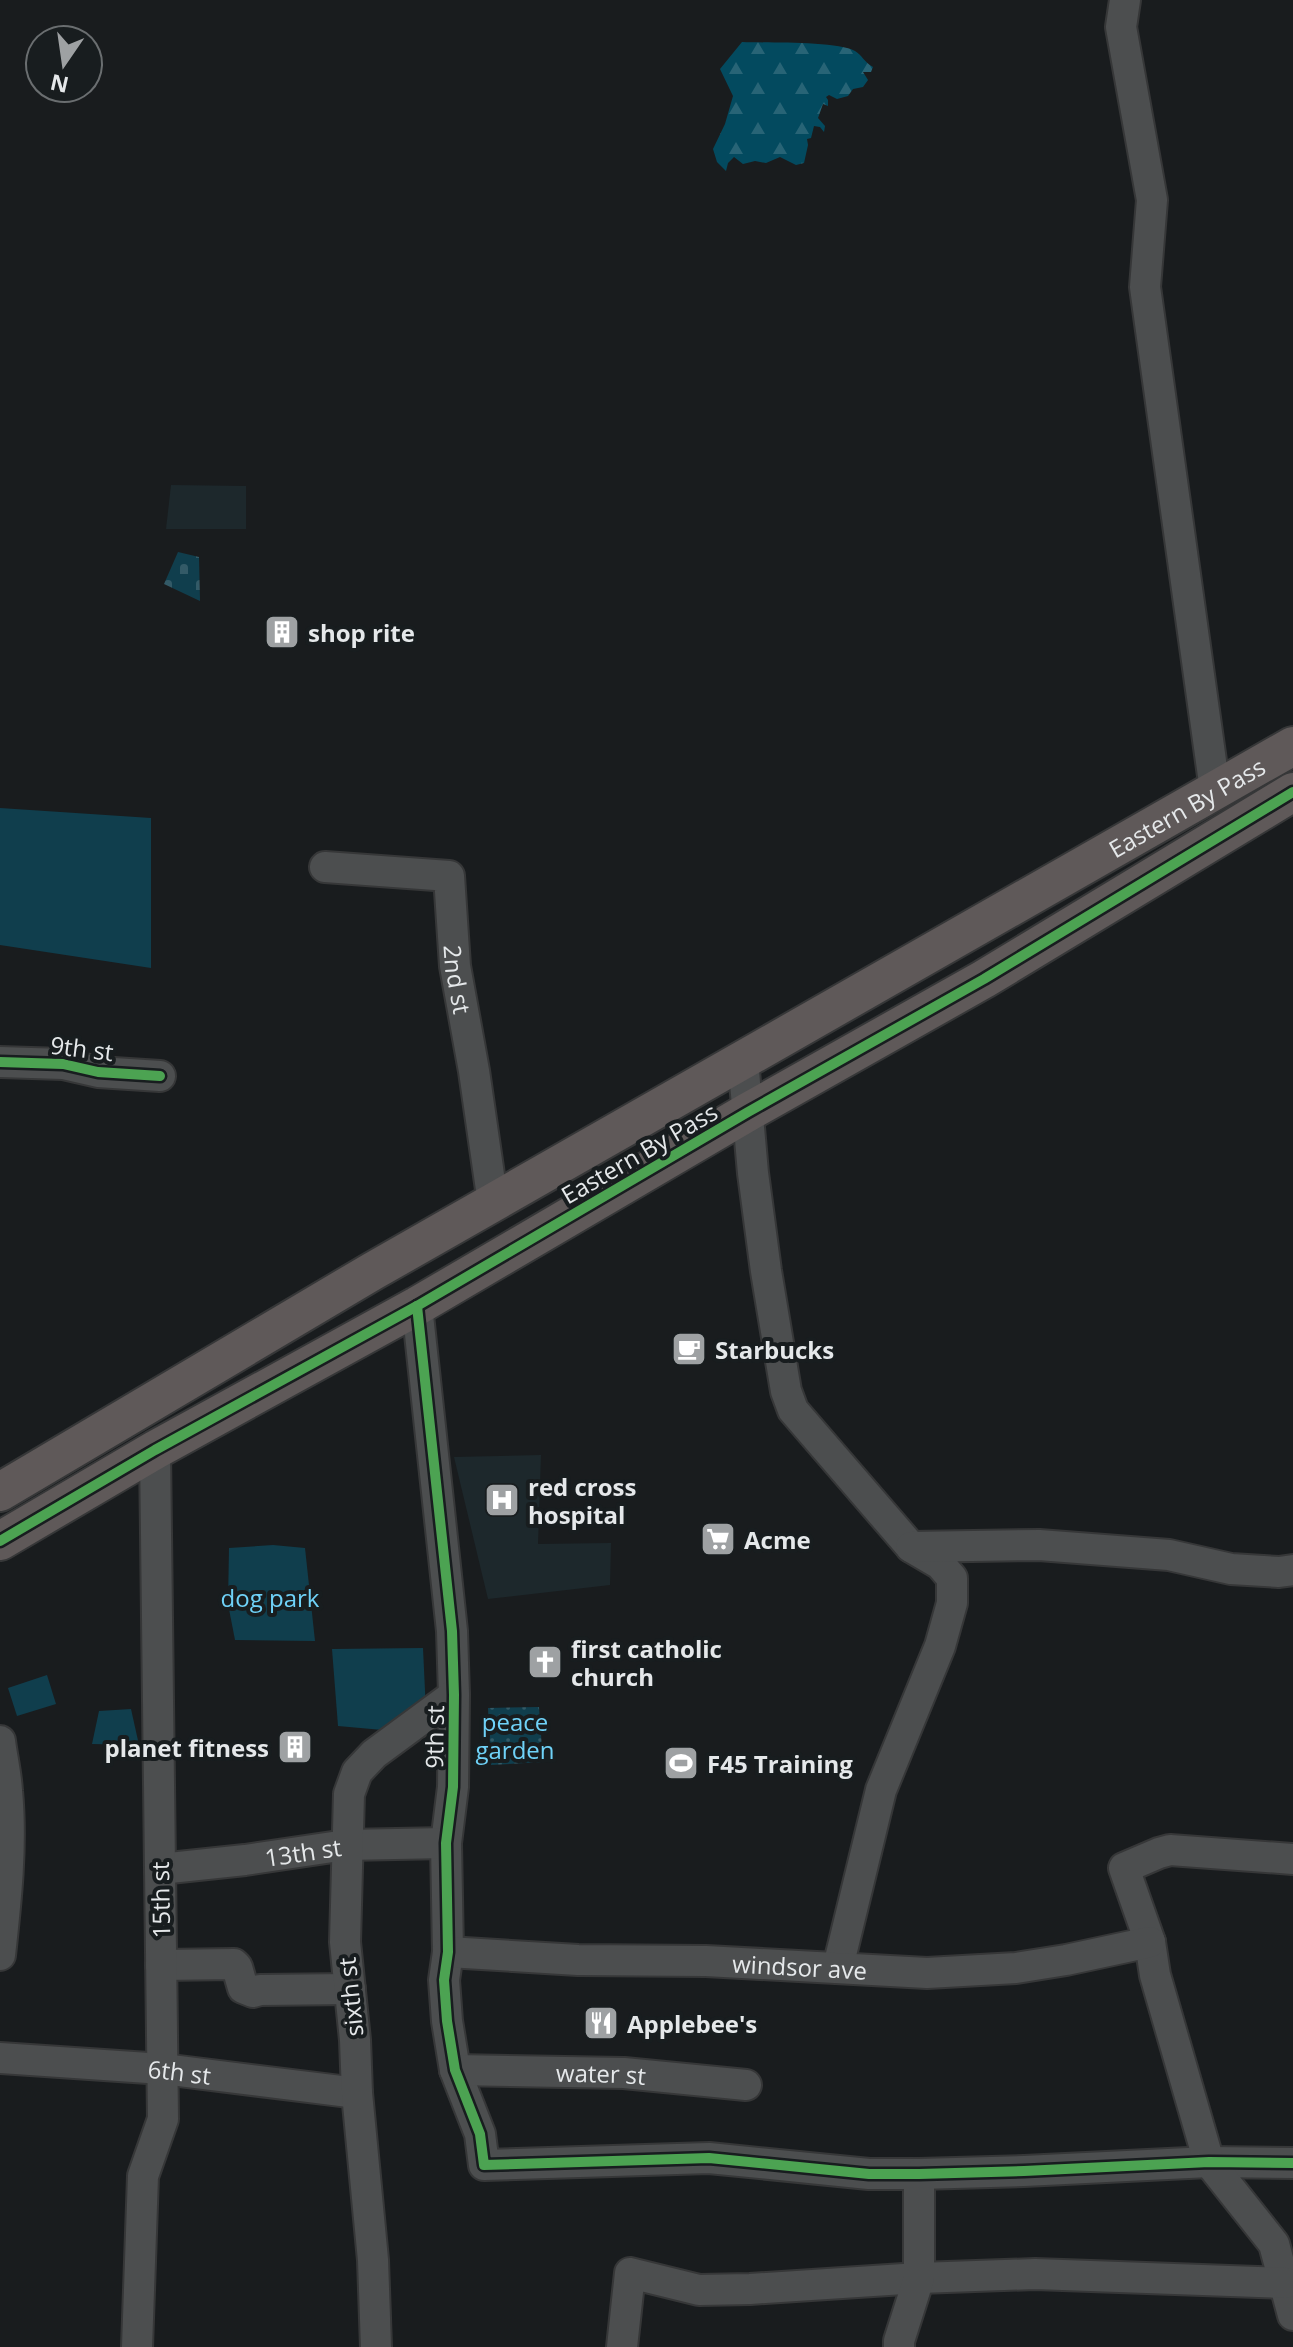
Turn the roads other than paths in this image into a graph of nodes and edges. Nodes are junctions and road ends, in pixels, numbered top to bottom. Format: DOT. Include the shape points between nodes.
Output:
graph roads {
  1 [pos="1125,0"];
  2 [pos="1293,746"];
  3 [pos="1215,790"];
  4 [pos="1293,792"];
  5 [pos="325,867"];
  6 [pos="743,1060"];
  7 [pos="0,1062"];
  8 [pos="160,1076"];
  9 [pos="748,1112"];
  10 [pos="493,1203"];
  11 [pos="417,1306"];
  12 [pos="155,1450"];
  13 [pos="0,1492"];
  14 [pos="0,1541"];
  15 [pos="911,1547"];
  16 [pos="1291,1576"];
  17 [pos="454,1695"];
  18 [pos="0,1741"];
  19 [pos="446,1843"];
  20 [pos="346,1845"];
  21 [pos="1293,1859"];
  22 [pos="160,1869"];
  23 [pos="4,1884"];
  24 [pos="1150,1942"];
  25 [pos="448,1952"];
  26 [pos="0,1955"];
  27 [pos="161,1965"];
  28 [pos="838,1967"];
  29 [pos="350,1989"];
  30 [pos="0,2058"];
  31 [pos="163,2069"];
  32 [pos="455,2070"];
  33 [pos="746,2085"];
  34 [pos="357,2093"];
  35 [pos="1209,2162"];
  36 [pos="1293,2163"];
  37 [pos="919,2174"];
  38 [pos="919,2278"];
  39 [pos="1286,2283"];
  40 [pos="1293,2315"];
  41 [pos="137,2347"];
  42 [pos="376,2347"];
  43 [pos="622,2347"];
  44 [pos="899,2347"];
  1 -- 3 [label="street" via="1121,27 1152,200 1145,287"];
  2 -- 3 [label="main road, Eastern By Pass"];
  3 -- 6 [label="main road, Eastern By Pass"];
  4 -- 9 [label="main road, Eastern By Pass" via="984,979"];
  5 -- 10 [label="street, 2nd st" via="449,876 455,966"];
  6 -- 9 [label="street"];
  6 -- 10 [label="main road, Eastern By Pass"];
  7 -- 8 [label="street, 9th st"];
  9 -- 11 [label="main road, Eastern By Pass"];
  9 -- 15 [label="street" via="766,1271 793,1410"];
  10 -- 13 [label="main road, Eastern By Pass"];
  11 -- 12 [label="main road, Eastern By Pass"];
  11 -- 17 [label="street, 9th st" via="452,1631"];
  12 -- 14 [label="main road, Eastern By Pass"];
  12 -- 22 [label="street, 15th st"];
  15 -- 16 [label="street" via="1039,1545 1169,1555"];
  15 -- 28 [label="street" via="952,1578 952,1603 940,1646 881,1790"];
  17 -- 19 [label="street, 9th st"];
  17 -- 20 [label="street, sixth st" via="357,1772 349,1794"];
  18 -- 23 [label="street" via="7,1792"];
  19 -- 20 [label="street, 13th st"];
  19 -- 25 [label="street, 9th st"];
  20 -- 22 [label="street, 13th st"];
  20 -- 29 [label="street, sixth st"];
  21 -- 24 [label="street" via="1170,1850 1124,1868"];
  22 -- 27 [label="street, 15th st"];
  23 -- 26 [label="street"];
  24 -- 28 [label="street, windsor ave" via="1016,1968 927,1973"];
  24 -- 35 [label="street"];
  25 -- 28 [label="street, windsor ave"];
  25 -- 32 [label="street, 9th st" via="444,1980"];
  27 -- 29 [label="street" via="234,1964 243,1988 253,1992"];
  27 -- 31 [label="street, 15th st"];
  29 -- 34 [label="street, sixth st"];
  30 -- 31 [label="street, 6th st"];
  31 -- 34 [label="street, 6th st"];
  31 -- 41 [label="street, 15th st" via="163,2119 143,2176"];
  32 -- 33 [label="street, water st" via="624,2073"];
  32 -- 37 [label="street, 9th st" via="480,2134 484,2165 709,2158"];
  34 -- 42 [label="street, sixth st"];
  35 -- 36 [label="street"];
  35 -- 37 [label="street"];
  35 -- 39 [label="street" via="1274,2244"];
  37 -- 38 [label="street"];
  38 -- 39 [label="street" via="1035,2274"];
  38 -- 43 [label="street" via="699,2290 630,2273"];
  38 -- 44 [label="street"];
  39 -- 40 [label="street"];
}
